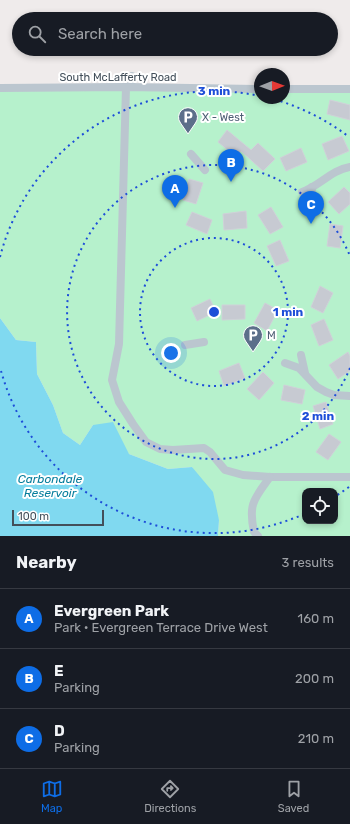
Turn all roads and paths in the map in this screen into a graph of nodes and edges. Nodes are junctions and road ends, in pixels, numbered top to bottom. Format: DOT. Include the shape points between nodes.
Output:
graph roads {
  1 [pos="132,76"];
  2 [pos="129,87"];
  3 [pos="0,88"];
  4 [pos="254,88"];
  5 [pos="290,89"];
  6 [pos="350,90"];
  7 [pos="191,154"];
  8 [pos="350,167"];
  9 [pos="205,170"];
  10 [pos="312,188"];
  11 [pos="302,192"];
  12 [pos="311,201"];
  13 [pos="204,342"];
  14 [pos="185,346"];
  15 [pos="301,355"];
  16 [pos="285,363"];
  17 [pos="305,374"];
  18 [pos="350,396"];
  19 [pos="270,477"];
  20 [pos="350,477"];
  21 [pos="258,536"];
  1 -- 2 [label="street"];
  2 -- 3 [label="street, South McLafferty Road"];
  2 -- 4 [label="street, South McLafferty Road"];
  2 -- 19 [label="street" via="119,344 112,380 119,402 146,442 160,449 204,448 225,470 243,475"];
  5 -- 6 [label="street"];
  7 -- 9 [label="street"];
  8 -- 10 [label="street" via="331,174"];
  10 -- 11 [label="street"];
  10 -- 12 [label="street"];
  13 -- 14 [label="street"];
  15 -- 17 [label="street"];
  16 -- 17 [label="street" via="299,368"];
  17 -- 18 [label="street" via="317,387 326,392"];
  19 -- 20 [label="street"];
  19 -- 21 [label="street" via="254,500 251,509 254,532"];
}
